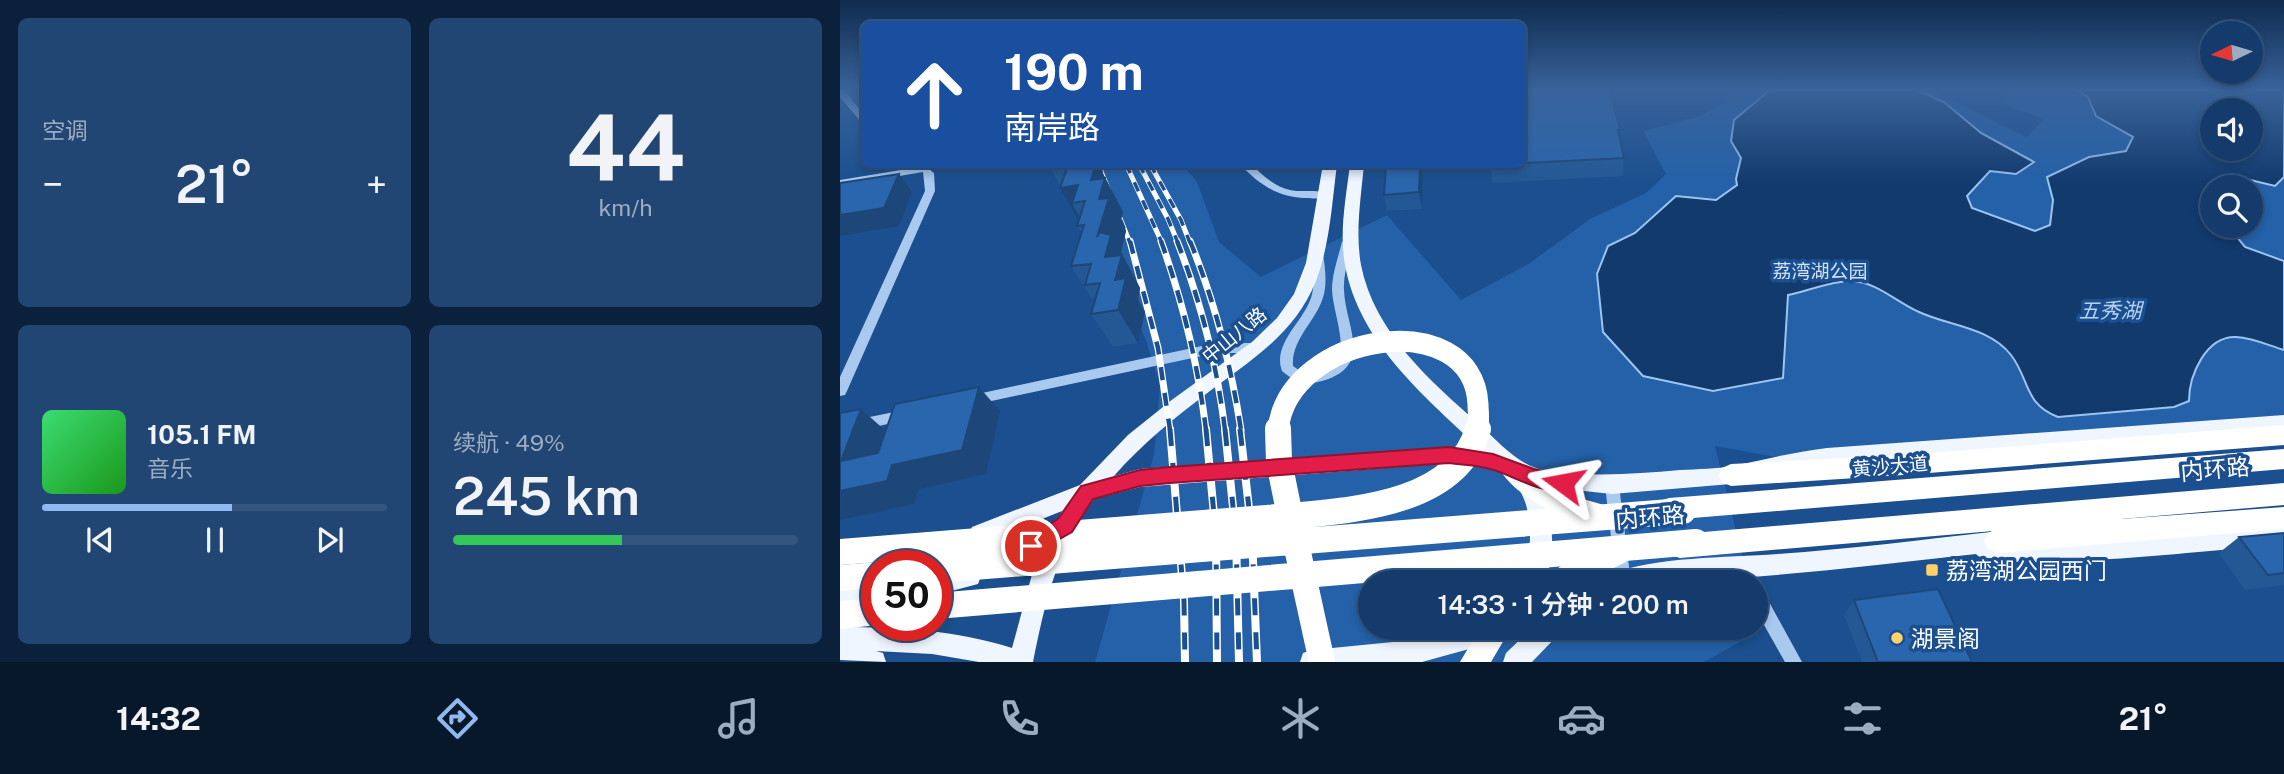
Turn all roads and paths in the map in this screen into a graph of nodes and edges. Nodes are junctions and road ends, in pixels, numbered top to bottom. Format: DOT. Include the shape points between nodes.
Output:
graph roads {
  1 [pos="1250,168"];
  2 [pos="1329,168"];
  3 [pos="1357,168"];
  4 [pos="840,183"];
  5 [pos="1325,195"];
  6 [pos="1349,238"];
  7 [pos="1317,253"];
  8 [pos="1258,348"];
  9 [pos="840,391"];
  10 [pos="960,403"];
  11 [pos="920,412"];
  12 [pos="2284,423"];
  13 [pos="840,429"];
  14 [pos="2284,435"];
  15 [pos="2284,460"];
  16 [pos="1513,469"];
  17 [pos="1731,475"];
  18 [pos="1612,485"];
  19 [pos="1087,492"];
  20 [pos="2284,493"];
  21 [pos="1615,513"];
  22 [pos="2284,518"];
  23 [pos="2012,519"];
  24 [pos="1065,526"];
  25 [pos="2284,534"];
  26 [pos="1997,541"];
  27 [pos="1947,547"];
  28 [pos="840,552"];
  29 [pos="1620,552"];
  30 [pos="840,563"];
  31 [pos="1538,570"];
  32 [pos="1587,570"];
  33 [pos="1620,570"];
  34 [pos="1768,575"];
  35 [pos="861,576"];
  36 [pos="952,577"];
  37 [pos="952,577"];
  38 [pos="840,578"];
  39 [pos="861,593"];
  40 [pos="840,595"];
  41 [pos="952,605"];
  42 [pos="861,613"];
  43 [pos="840,615"];
  44 [pos="1768,616"];
  45 [pos="861,637"];
  46 [pos="840,639"];
  47 [pos="1467,640"];
  48 [pos="1489,640"];
  49 [pos="1526,640"];
  50 [pos="1537,640"];
  51 [pos="949,641"];
  52 [pos="840,648"];
  53 [pos="874,662"];
  54 [pos="1020,662"];
  55 [pos="1312,662"];
  56 [pos="1322,662"];
  57 [pos="1474,662"];
  58 [pos="1514,662"];
  59 [pos="1794,662"];
  1 -- 5 [label="street" via="1277,191"];
  2 -- 5 [label="main road, 中山八路"];
  3 -- 6 [label="main road"];
  4 -- 9 [label="street" via="925,169 930,191"];
  5 -- 7 [label="main road, 中山八路"];
  6 -- 7 [label="street" via="1338,286 1348,358 1328,374 1300,378 1287,368 1285,359 1318,298"];
  6 -- 16 [label="main road" via="1355,277 1378,327 1423,384"];
  7 -- 8 [label="main road, 中山八路" via="1294,307"];
  8 -- 10 [label="street" via="1216,348"];
  8 -- 19 [label="main road, 中山八路" via="1128,446"];
  11 -- 13 [label="street"];
  12 -- 17 [label="main road" via="1828,456"];
  14 -- 17 [label="highway"];
  15 -- 21 [label="highway, 黄沙大道"];
  15 -- 36 [label="highway, 内环路, bridge"];
  16 -- 18 [label="main road" via="1554,482"];
  16 -- 19 [label="main road" via="1481,459 1428,456 1140,478"];
  16 -- 21 [label="highway, 黄沙大道" via="1568,506"];
  16 -- 31 [label="main road" via="1538,512"];
  17 -- 18 [label="main road"];
  18 -- 21 [label="street"];
  19 -- 24 [label="main road, 中山八路"];
  19 -- 30 [label="main road" via="943,547"];
  20 -- 23 [label="highway"];
  20 -- 41 [label="highway, 内环路, bridge"];
  21 -- 29 [label="street"];
  22 -- 26 [label="highway"];
  23 -- 26 [label="main road"];
  23 -- 29 [label="highway"];
  24 -- 37 [label="main road" via="979,574"];
  24 -- 54 [label="main road, 中山八路" via="1039,586"];
  25 -- 27 [label="main road" via="2052,553"];
  26 -- 27 [label="main road"];
  27 -- 34 [label="main road" via="1825,562"];
  28 -- 56 [label="highway, bridge" via="1253,519 1277,516 1288,515 1300,514 1312,513 1415,492 1452,471 1467,452 1477,434 1481,406 1466,368 1433,346 1381,341 1347,348 1310,370 1284,405 1279,461 1287,505 1290,517 1293,529 1307,591 1312,618 1320,649"];
  29 -- 32 [label="highway"];
  29 -- 33 [label="street"];
  35 -- 38 [label="highway"];
  39 -- 40 [label="main road"];
  42 -- 43 [label="highway"];
  44 -- 59 [label="street"];
  45 -- 46 [label="main road"];
  47 -- 55 [label="main road" via="1428,650"];
  48 -- 57 [label="highway"];
  49 -- 58 [label="main road"];
  50 -- 58 [label="main road"];
  51 -- 54 [label="main road"];
  52 -- 53 [label="main road"];
}
